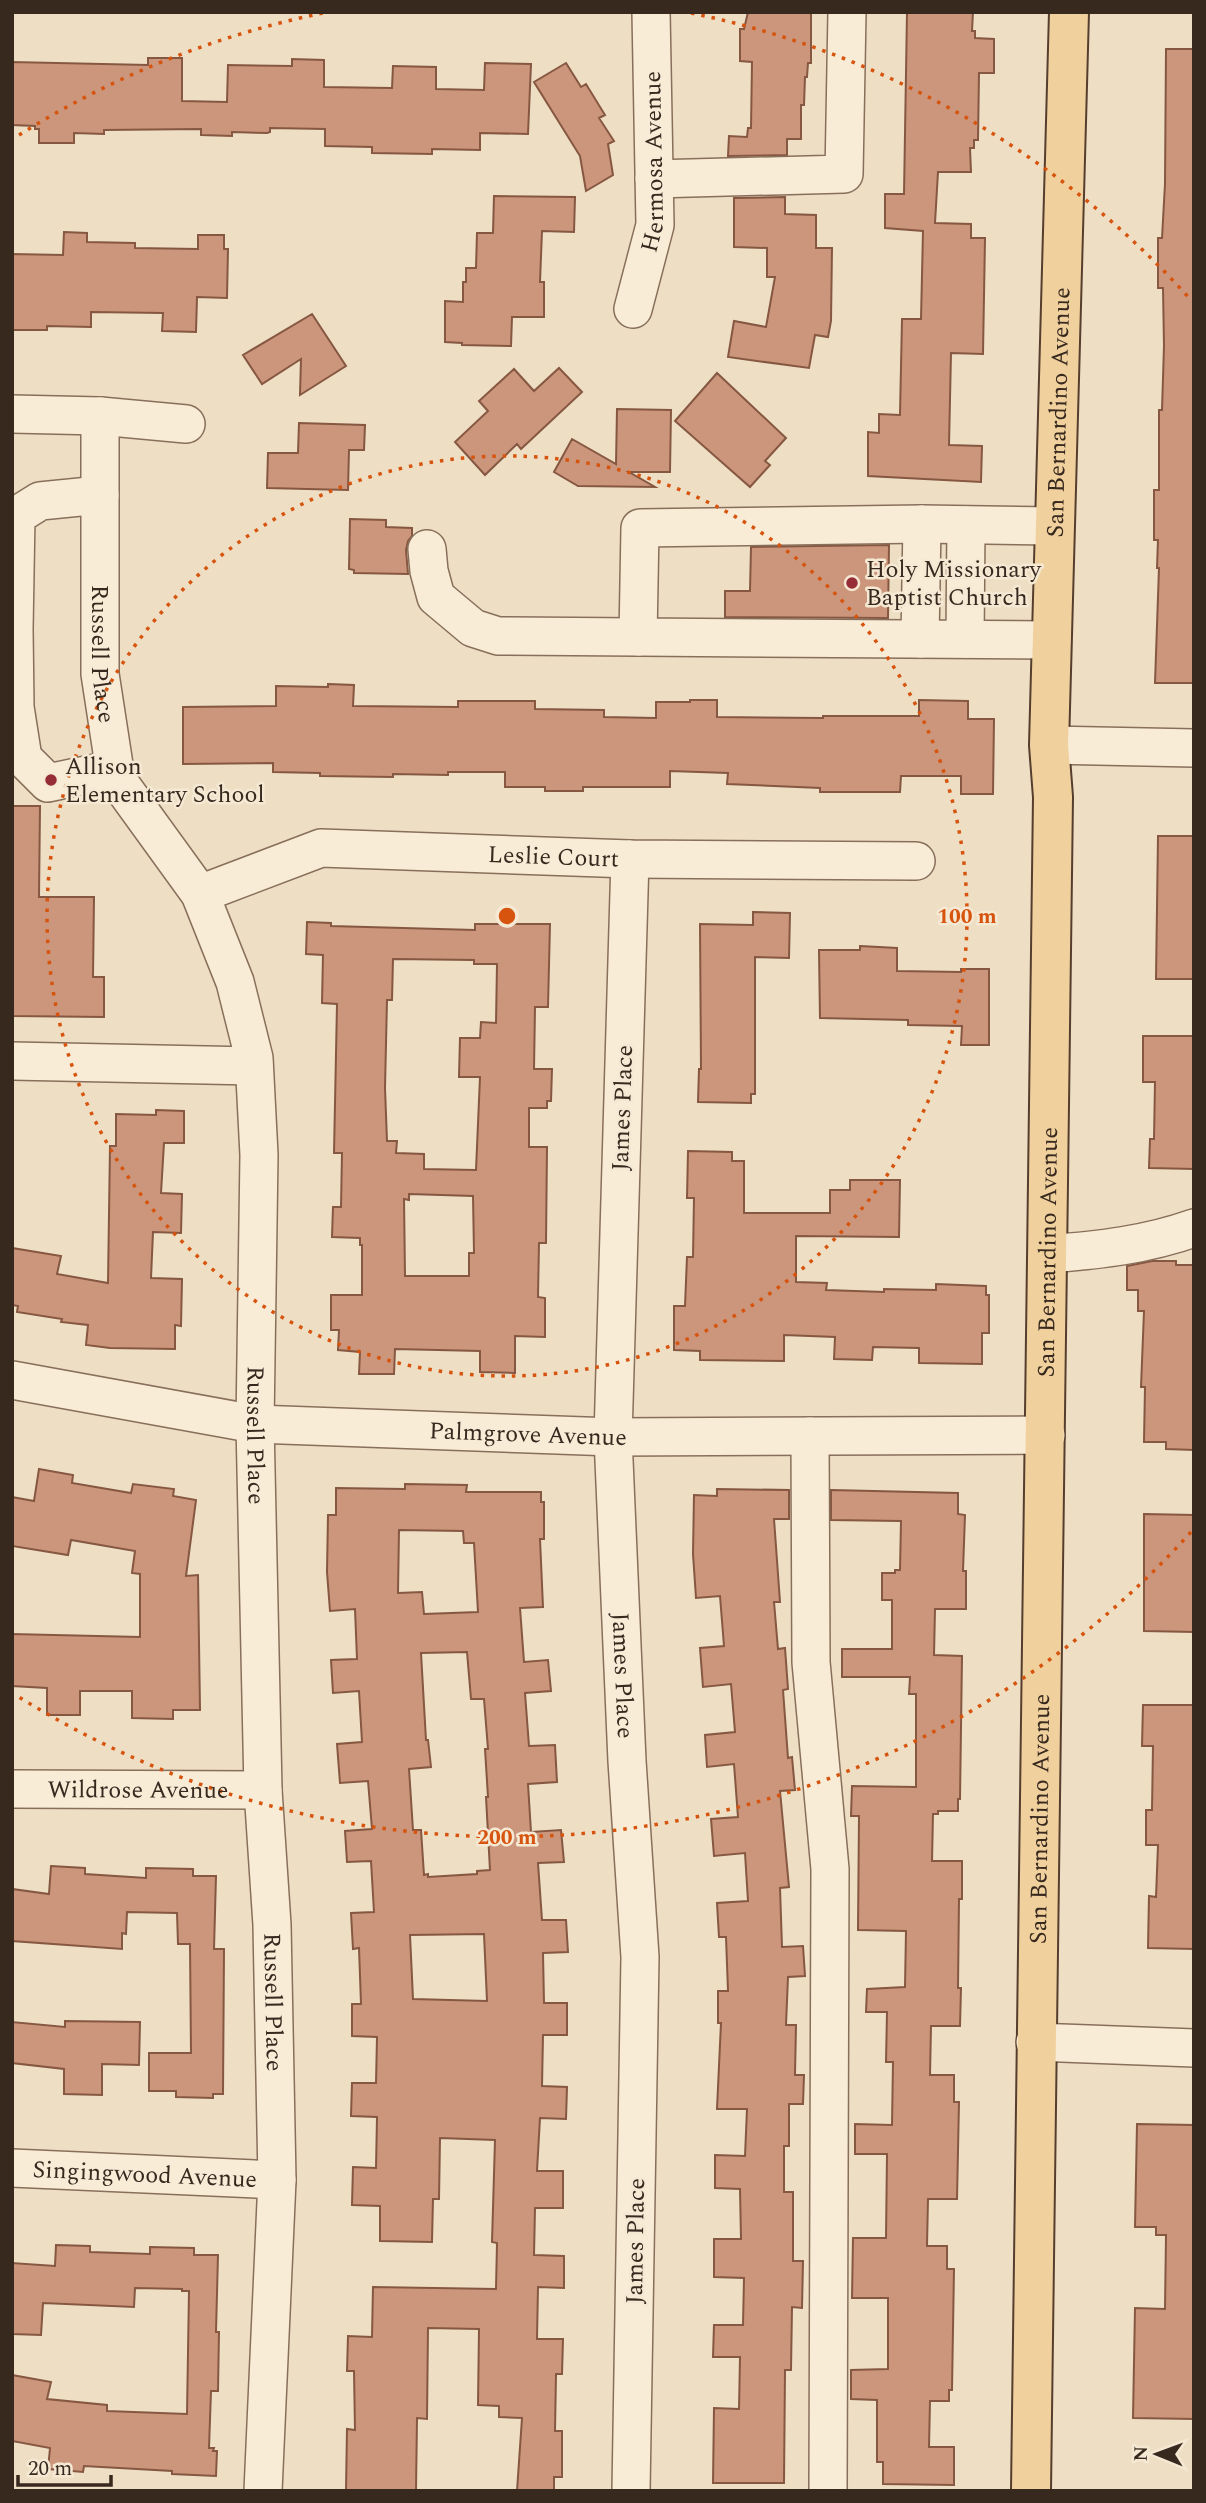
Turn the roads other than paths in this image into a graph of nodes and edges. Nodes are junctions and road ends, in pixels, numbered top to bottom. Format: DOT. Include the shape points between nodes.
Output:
graph roads {
  1 [pos="651,12"];
  2 [pos="847,12"];
  3 [pos="1069,12"];
  4 [pos="654,179"];
  5 [pos="633,309"];
  6 [pos="12,414"];
  7 [pos="100,416"];
  8 [pos="186,424"];
  9 [pos="100,495"];
  10 [pos="922,524"];
  11 [pos="966,525"];
  12 [pos="1055,526"];
  13 [pos="427,549"];
  14 [pos="638,637"];
  15 [pos="920,639"];
  16 [pos="965,639"];
  17 [pos="1052,640"];
  18 [pos="1049,745"];
  19 [pos="1194,748"];
  20 [pos="114,769"];
  21 [pos="630,859"];
  22 [pos="916,861"];
  23 [pos="200,894"];
  24 [pos="12,1060"];
  25 [pos="254,1066"];
  26 [pos="1194,1228"];
  27 [pos="1048,1254"];
  28 [pos="12,1380"];
  29 [pos="255,1424"];
  30 [pos="1046,1435"];
  31 [pos="810,1436"];
  32 [pos="613,1437"];
  33 [pos="12,1789"];
  34 [pos="263,1790"];
  35 [pos="1035,2042"];
  36 [pos="1194,2048"];
  37 [pos="12,2168"];
  38 [pos="277,2180"];
  39 [pos="263,2491"];
  40 [pos="631,2491"];
  41 [pos="828,2491"];
  42 [pos="1031,2491"];
  1 -- 4 [label="street, Hermosa Avenue"];
  2 -- 4 [label="street" via="844,174"];
  3 -- 12 [label="main road, San Bernardino Avenue"];
  4 -- 5 [label="street, Hermosa Avenue" via="654,225"];
  6 -- 7 [label="street"];
  7 -- 8 [label="street"];
  7 -- 9 [label="street, Russell Place"];
  9 -- 20 [label="street, Russell Place" via="100,674"];
  9 -- 20 [label="street" via="40,501 16,516 15,707 23,758 48,783"];
  10 -- 11 [label="street"];
  10 -- 14 [label="street" via="640,528"];
  10 -- 15 [label="street"];
  11 -- 12 [label="street"];
  11 -- 16 [label="street"];
  12 -- 17 [label="main road, San Bernardino Avenue"];
  13 -- 14 [label="street" via="436,597 473,628 498,636"];
  14 -- 15 [label="street"];
  15 -- 16 [label="street"];
  16 -- 17 [label="street"];
  17 -- 18 [label="main road, San Bernardino Avenue"];
  18 -- 19 [label="street"];
  18 -- 27 [label="main road, San Bernardino Avenue" via="1053,797"];
  20 -- 23 [label="street, Russell Place"];
  21 -- 22 [label="street, Leslie Court"];
  21 -- 23 [label="street, Leslie Court" via="321,848"];
  21 -- 32 [label="street, James Place"];
  23 -- 25 [label="street, Russell Place" via="235,982"];
  24 -- 25 [label="street"];
  25 -- 29 [label="street, Russell Place" via="259,1155"];
  26 -- 27 [label="street" via="1110,1250"];
  27 -- 30 [label="main road, San Bernardino Avenue"];
  28 -- 29 [label="street, Palmgrove Avenue"];
  29 -- 32 [label="street, Palmgrove Avenue"];
  29 -- 34 [label="street, Russell Place"];
  30 -- 31 [label="street, Palmgrove Avenue"];
  30 -- 35 [label="main road, San Bernardino Avenue"];
  31 -- 32 [label="street, Palmgrove Avenue"];
  31 -- 41 [label="street" via="811,1662 830,1869"];
  32 -- 40 [label="street, James Place" via="640,1957"];
  33 -- 34 [label="street, Wildrose Avenue"];
  34 -- 38 [label="street, Russell Place" via="272,1925"];
  35 -- 36 [label="street"];
  35 -- 42 [label="main road, San Bernardino Avenue"];
  37 -- 38 [label="street, Singingwood Avenue"];
  38 -- 39 [label="street, Russell Place"];
}
